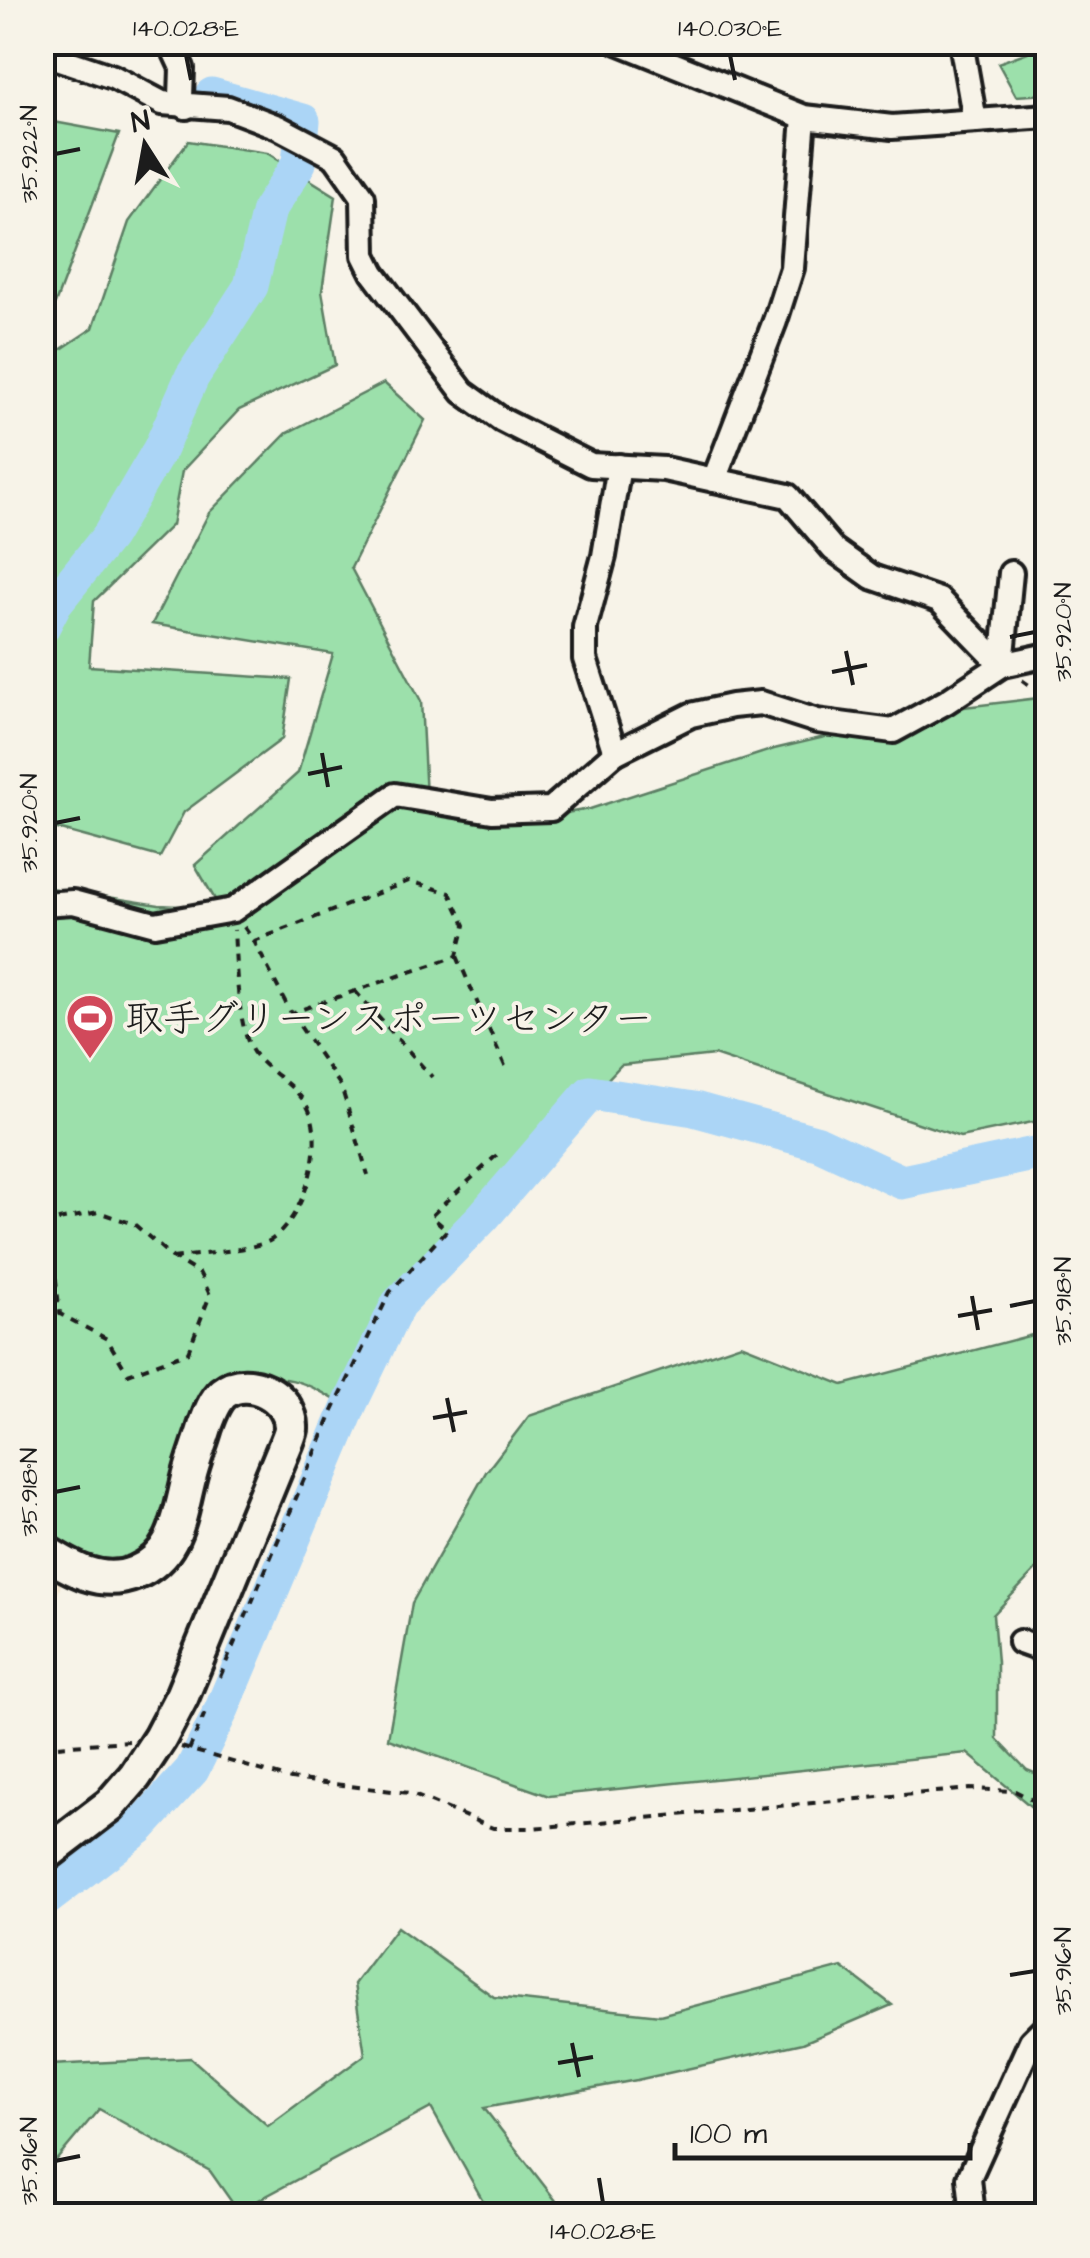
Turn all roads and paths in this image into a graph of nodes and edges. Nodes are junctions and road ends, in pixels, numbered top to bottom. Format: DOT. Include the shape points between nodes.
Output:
graph roads {
  1 [pos="170,42"];
  2 [pos="618,42"];
  3 [pos="961,42"];
  4 [pos="42,53"];
  5 [pos="186,106"];
  6 [pos="1048,116"];
  7 [pos="804,117"];
  8 [pos="974,121"];
  9 [pos="619,466"];
  10 [pos="714,480"];
  11 [pos="1011,573"];
  12 [pos="1048,655"];
  13 [pos="1002,665"];
  14 [pos="615,753"];
  15 [pos="42,904"];
  16 [pos="233,910"];
  17 [pos="254,941"];
  18 [pos="457,956"];
  19 [pos="355,991"];
  20 [pos="291,1013"];
  21 [pos="505,1066"];
  22 [pos="432,1077"];
  23 [pos="500,1152"];
  24 [pos="368,1175"];
  25 [pos="47,1200"];
  26 [pos="46,1222"];
  27 [pos="173,1258"];
  28 [pos="42,1550"];
  29 [pos="1020,1642"];
  30 [pos="1048,1652"];
  31 [pos="220,1679"];
  32 [pos="212,1696"];
  33 [pos="174,1744"];
  34 [pos="42,1747"];
  35 [pos="1048,1808"];
  36 [pos="42,1857"];
  37 [pos="1048,2024"];
  38 [pos="973,2216"];
  1 -- 5 [label="street" via="182,68"];
  2 -- 7 [label="street"];
  3 -- 8 [label="street"];
  4 -- 5 [label="street" via="162,103"];
  5 -- 9 [label="street" via="228,108 335,157 362,198 364,255 373,273 462,392 558,450 592,465"];
  6 -- 8 [label="street"];
  7 -- 8 [label="street" via="892,127"];
  7 -- 10 [label="street" via="792,268"];
  9 -- 10 [label="street"];
  9 -- 14 [label="street" via="585,628 585,659"];
  10 -- 13 [label="street" via="788,496 833,549 872,576 939,600"];
  11 -- 13 [label="street"];
  12 -- 13 [label="street"];
  13 -- 14 [label="street" via="893,731 760,703 692,715"];
  14 -- 16 [label="street" via="551,809 492,811 395,796"];
  15 -- 16 [label="street" via="73,902 154,924"];
  16 -- 17 [label="path"];
  16 -- 27 [label="path" via="240,1004 252,1050 309,1109 316,1148 292,1218 269,1242"];
  17 -- 18 [label="path" via="409,881 450,893 465,925"];
  17 -- 20 [label="path"];
  18 -- 19 [label="path"];
  18 -- 21 [label="path"];
  19 -- 20 [label="path"];
  19 -- 22 [label="path"];
  20 -- 24 [label="path" via="340,1086"];
  23 -- 31 [label="path" via="431,1216 447,1230 390,1292"];
  25 -- 26 [label="path"];
  26 -- 27 [label="path" via="98,1212 134,1224"];
  26 -- 27 [label="path" via="60,1314 107,1339 128,1374 188,1352 210,1295 200,1274"];
  28 -- 33 [label="street" via="84,1574 106,1578 152,1565 174,1538 210,1412 222,1394 261,1388 276,1396 291,1429 182,1696"];
  29 -- 30 [label="street"];
  32 -- 33 [label="path"];
  33 -- 34 [label="path"];
  33 -- 35 [label="path" via="291,1779 409,1793 493,1828 970,1788 1015,1791"];
  33 -- 36 [label="street"];
  37 -- 38 [label="street" via="1030,2041 970,2178"];
}
